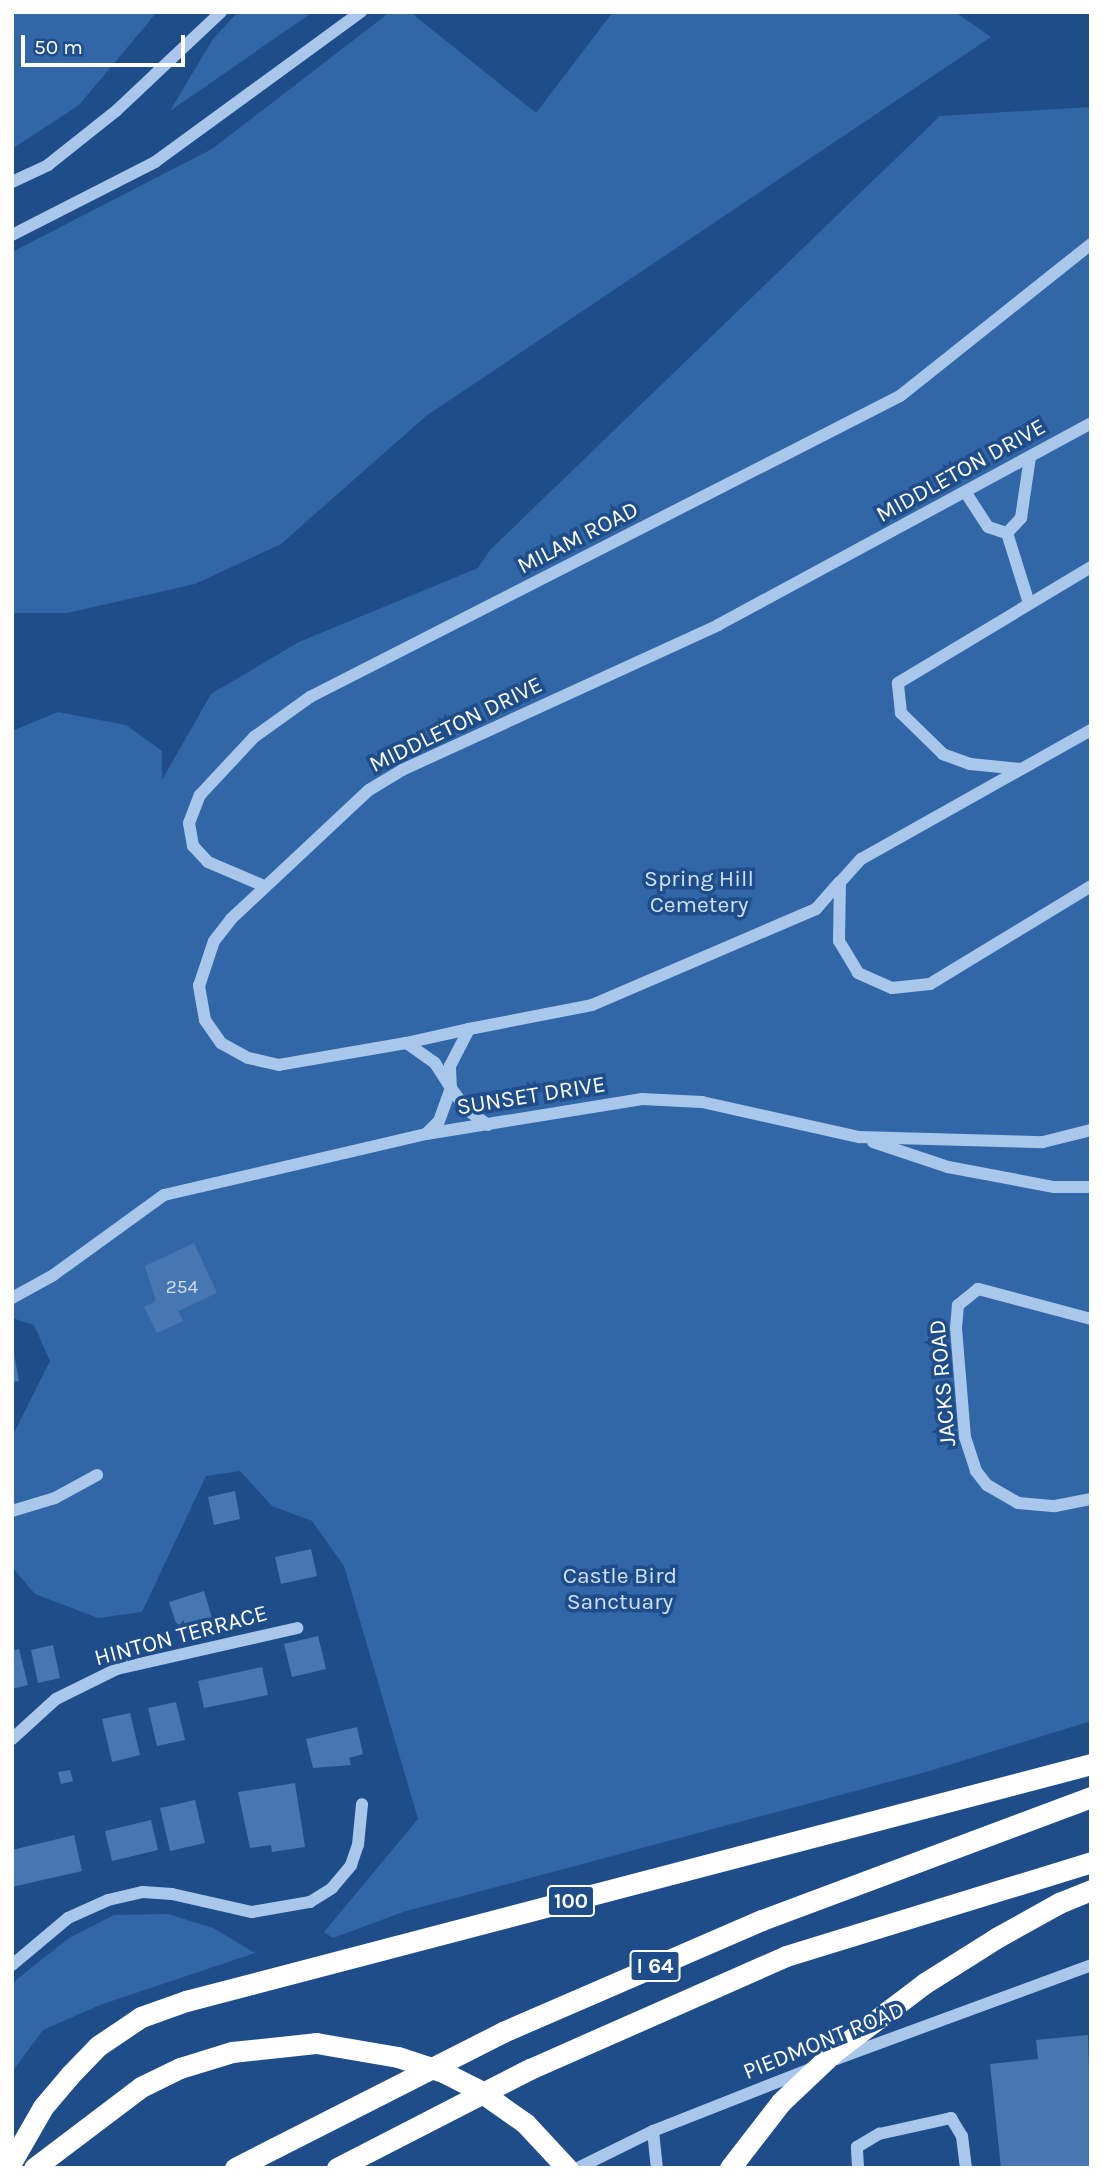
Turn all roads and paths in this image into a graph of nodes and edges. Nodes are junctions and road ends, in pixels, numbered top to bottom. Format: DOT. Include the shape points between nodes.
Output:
graph roads {
  1 [pos="221,12"];
  2 [pos="361,12"];
  3 [pos="12,182"];
  4 [pos="12,234"];
  5 [pos="1091,244"];
  6 [pos="1091,423"];
  7 [pos="1030,457"];
  8 [pos="966,493"];
  9 [pos="1007,533"];
  10 [pos="1091,567"];
  11 [pos="1029,603"];
  12 [pos="1091,730"];
  13 [pos="1021,769"];
  14 [pos="840,882"];
  15 [pos="264,886"];
  16 [pos="1091,887"];
  17 [pos="468,1029"];
  18 [pos="407,1042"];
  19 [pos="451,1088"];
  20 [pos="488,1125"];
  21 [pos="1091,1130"];
  22 [pos="426,1134"];
  23 [pos="859,1137"];
  24 [pos="1091,1186"];
  25 [pos="12,1298"];
  26 [pos="1091,1319"];
  27 [pos="97,1475"];
  28 [pos="1091,1499"];
  29 [pos="12,1511"];
  30 [pos="296,1628"];
  31 [pos="12,1739"];
  32 [pos="1091,1763"];
  33 [pos="1091,1797"];
  34 [pos="362,1804"];
  35 [pos="1091,1862"];
  36 [pos="1091,1890"];
  37 [pos="12,1965"];
  38 [pos="1091,1965"];
  39 [pos="653,2131"];
  40 [pos="12,2161"];
  41 [pos="33,2168"];
  42 [pos="235,2168"];
  43 [pos="337,2168"];
  44 [pos="568,2168"];
  45 [pos="578,2168"];
  46 [pos="657,2168"];
  47 [pos="730,2168"];
  48 [pos="859,2168"];
  49 [pos="966,2168"];
  1 -- 3 [label="street" via="116,111 48,165"];
  2 -- 4 [label="street" via="155,162"];
  5 -- 15 [label="street, MILAM ROAD" via="901,396 310,697 254,737 200,795 189,823 193,846 208,862"];
  6 -- 7 [label="street, MIDDLETON DRIVE"];
  7 -- 8 [label="street, MIDDLETON DRIVE"];
  7 -- 9 [label="street" via="1021,518"];
  8 -- 9 [label="street" via="988,527"];
  8 -- 15 [label="street, MIDDLETON DRIVE" via="718,625 402,770 369,790"];
  9 -- 11 [label="street"];
  10 -- 11 [label="street"];
  11 -- 13 [label="street" via="907,676 898,683 896,696 901,713 943,754 970,764"];
  12 -- 13 [label="street, MIDDLETON DRIVE"];
  13 -- 14 [label="street, MIDDLETON DRIVE" via="861,859"];
  14 -- 16 [label="street" via="839,941 858,973 892,988 930,984"];
  14 -- 17 [label="street, MIDDLETON DRIVE" via="816,909 592,1004"];
  15 -- 18 [label="street, MIDDLETON DRIVE" via="214,941 203,965 199,986 205,1020 222,1043 248,1058 279,1065"];
  17 -- 18 [label="street, MIDDLETON DRIVE"];
  17 -- 19 [label="street" via="450,1066"];
  18 -- 19 [label="street" via="435,1063"];
  19 -- 20 [label="street" via="467,1110"];
  19 -- 22 [label="street" via="439,1121"];
  20 -- 22 [label="street, SUNSET DRIVE"];
  20 -- 23 [label="street, SUNSET DRIVE" via="666,1098"];
  21 -- 23 [label="street, SUNSET DRIVE" via="1043,1142"];
  22 -- 25 [label="street, SUNSET DRIVE" via="164,1195 52,1276"];
  23 -- 24 [label="street" via="948,1167 1054,1187"];
  26 -- 28 [label="street, JACKS ROAD" via="978,1289 958,1306 956,1328 965,1437 976,1471 987,1485 1018,1503 1055,1506"];
  27 -- 29 [label="street" via="55,1498"];
  30 -- 31 [label="street, HINTON TERRACE" via="117,1669 56,1699"];
  32 -- 40 [label="highway, 100" via="186,2001 121,2028 43,2107"];
  33 -- 42 [label="highway, I 64" via="749,1925 503,2032"];
  34 -- 37 [label="street" via="351,1865 332,1888 310,1902 252,1912 172,1894 131,1895 68,1918"];
  35 -- 43 [label="highway, I 64" via="786,1956 530,2068"];
  36 -- 47 [label="highway, bridge" via="998,1937 925,1983 834,2052 781,2102"];
  38 -- 39 [label="street, PIEDMONT ROAD" via="947,2015"];
  39 -- 45 [label="street, PIEDMONT ROAD"];
  39 -- 46 [label="street"];
  41 -- 44 [label="highway, bridge" via="141,2087 180,2068 232,2052 283,2044 339,2045 443,2072 525,2123"];
  48 -- 49 [label="street" via="856,2147 879,2134 951,2118 962,2136"];
}
